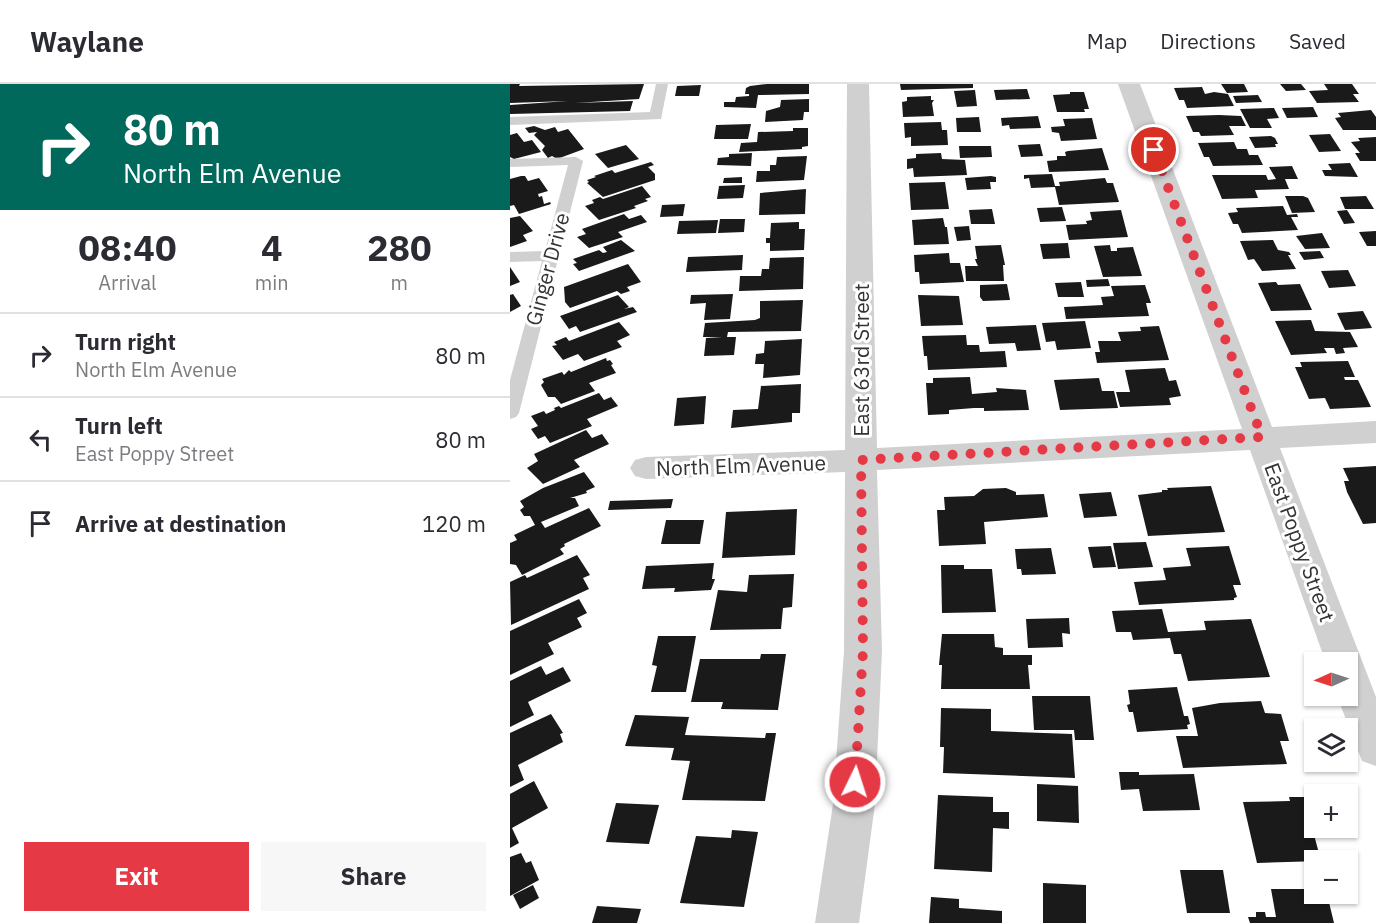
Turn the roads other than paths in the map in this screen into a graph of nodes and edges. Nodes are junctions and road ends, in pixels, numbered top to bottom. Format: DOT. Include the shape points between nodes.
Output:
graph roads {
  1 [pos="662,84"];
  2 [pos="858,84"];
  3 [pos="1129,84"];
  4 [pos="510,121"];
  5 [pos="510,164"];
  6 [pos="550,256"];
  7 [pos="510,257"];
  8 [pos="510,413"];
  9 [pos="1376,432"];
  10 [pos="1262,437"];
  11 [pos="861,460"];
  12 [pos="646,468"];
  13 [pos="1340,652"];
  14 [pos="1358,700"];
  15 [pos="1376,749"];
  16 [pos="837,923"];
  1 -- 4 [label="lane" via="656,116"];
  2 -- 11 [label="street, East 63rd Street"];
  3 -- 10 [label="street, East Poppy Street"];
  5 -- 6 [label="lane, Ginger Drive" via="576,161"];
  6 -- 7 [label="lane"];
  6 -- 8 [label="lane, Ginger Drive"];
  9 -- 10 [label="street, North Elm Avenue"];
  10 -- 11 [label="street, North Elm Avenue"];
  10 -- 13 [label="street, East Poppy Street"];
  11 -- 12 [label="street, North Elm Avenue"];
  11 -- 16 [label="street, East 63rd Street" via="863,651 854,804"];
  14 -- 15 [label="street"];
}
